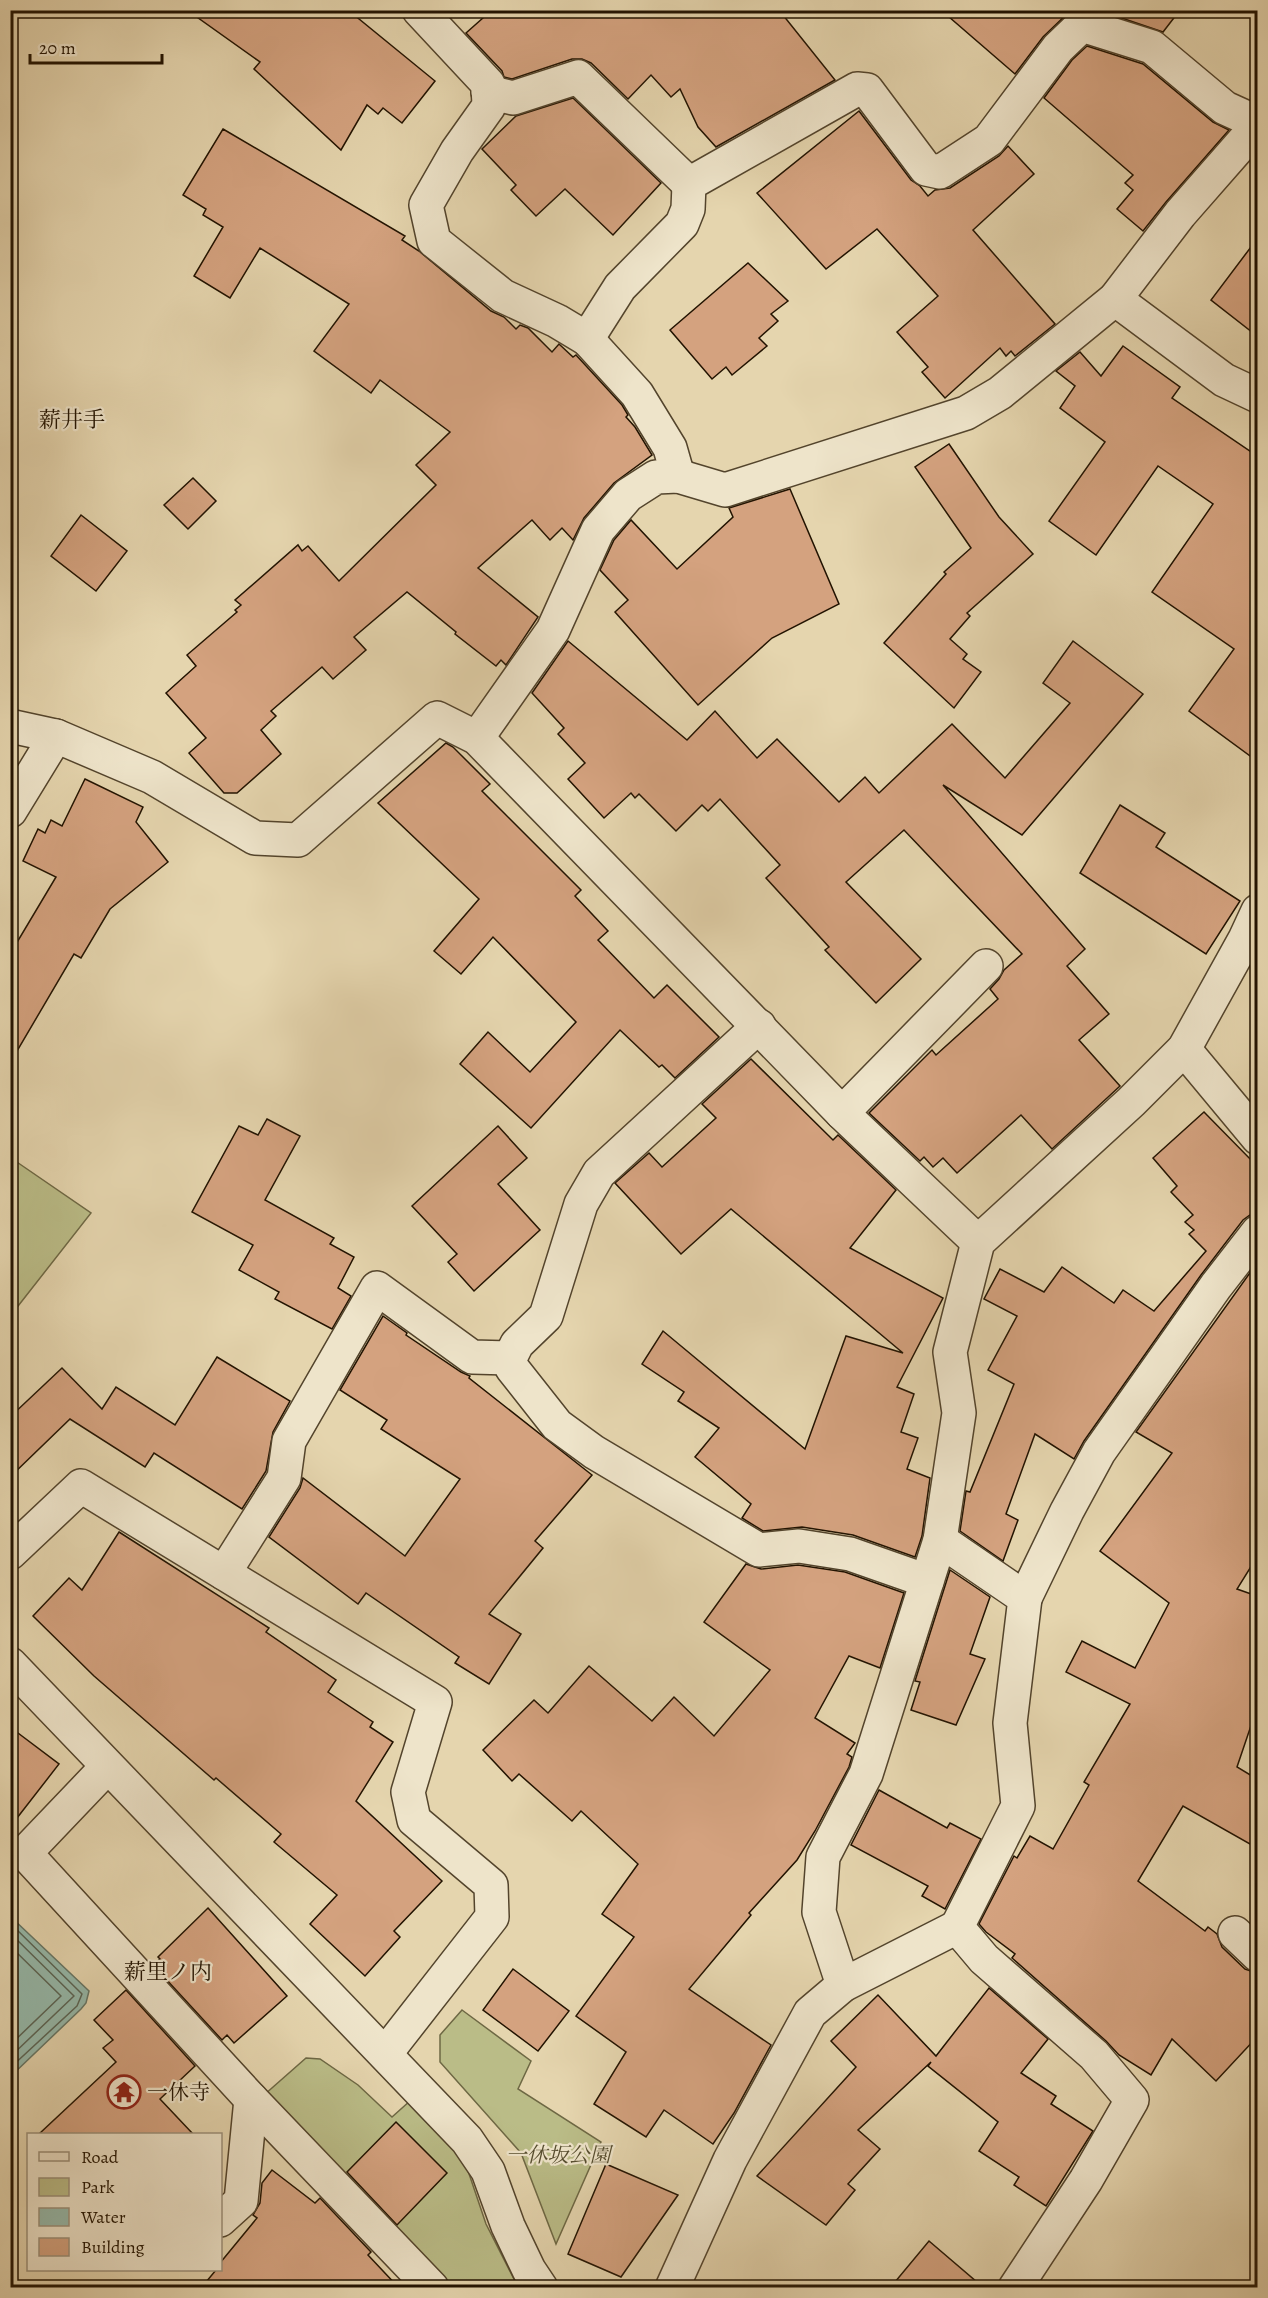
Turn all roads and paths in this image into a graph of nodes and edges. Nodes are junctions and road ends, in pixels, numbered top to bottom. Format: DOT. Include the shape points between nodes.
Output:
graph roads {
  1 [pos="419,10"];
  2 [pos="488,92"];
  3 [pos="1257,124"];
  4 [pos="689,184"];
  5 [pos="1115,299"];
  6 [pos="587,339"];
  7 [pos="1257,396"];
  8 [pos="678,476"];
  9 [pos="10,726"];
  10 [pos="56,736"];
  11 [pos="477,738"];
  12 [pos="10,811"];
  13 [pos="1257,911"];
  14 [pos="986,966"];
  15 [pos="759,1026"];
  16 [pos="1184,1049"];
  17 [pos="843,1113"];
  18 [pos="1257,1138"];
  19 [pos="1257,1232"];
  20 [pos="978,1242"];
  21 [pos="510,1358"];
  22 [pos="940,1539"];
  23 [pos="10,1553"];
  24 [pos="224,1573"];
  25 [pos="927,1581"];
  26 [pos="1025,1598"];
  27 [pos="10,1664"];
  28 [pos="107,1767"];
  29 [pos="957,1928"];
  30 [pos="843,1984"];
  31 [pos="385,2054"];
  32 [pos="252,2099"];
  33 [pos="222,2218"];
  34 [pos="432,2288"];
  35 [pos="541,2288"];
  36 [pos="672,2288"];
  37 [pos="1015,2288"];
  1 -- 2 [label="street" via="488,84"];
  2 -- 4 [label="street" via="513,98 578,77"];
  2 -- 6 [label="street" via="489,106 426,205 434,241 503,296"];
  3 -- 4 [label="street" via="1225,108 1152,47 1082,25 1058,48 989,140 940,172 926,169 867,90 857,89"];
  3 -- 5 [label="street" via="1180,213"];
  4 -- 6 [label="street" via="688,209 682,224 620,287"];
  5 -- 7 [label="street" via="1224,380"];
  5 -- 8 [label="street" via="1000,393 966,413 725,490"];
  6 -- 8 [label="street" via="637,394 670,448"];
  8 -- 11 [label="street" via="656,477 628,495 598,530 553,630"];
  9 -- 10 [label="street"];
  10 -- 11 [label="street" via="152,777 255,838 298,840 437,718"];
  10 -- 12 [label="street"];
  11 -- 15 [label="street"];
  13 -- 16 [label="street"];
  14 -- 17 [label="street"];
  15 -- 17 [label="street"];
  15 -- 21 [label="street" via="599,1173 581,1204 546,1316 517,1344"];
  16 -- 18 [label="street"];
  16 -- 20 [label="street"];
  17 -- 20 [label="street"];
  19 -- 26 [label="street" via="1100,1452"];
  20 -- 22 [label="street" via="950,1352 959,1413"];
  21 -- 24 [label="street" via="472,1357 377,1288 289,1441 284,1478"];
  21 -- 25 [label="street" via="512,1368 557,1425 594,1452 759,1550 799,1546 850,1554"];
  22 -- 25 [label="street"];
  22 -- 26 [label="street"];
  23 -- 24 [label="street" via="81,1486"];
  24 -- 31 [label="street" via="435,1702 408,1792 414,1820 491,1885 492,1917"];
  25 -- 30 [label="street" via="866,1774 823,1857 819,1912"];
  26 -- 29 [label="street" via="1010,1723 1017,1806"];
  27 -- 28 [label="street"];
  28 -- 31 [label="street"];
  28 -- 32 [label="street" via="25,1853"];
  29 -- 30 [label="street"];
  29 -- 37 [label="street" via="984,1959 1094,2055 1132,2100 1086,2180"];
  30 -- 36 [label="street" via="810,2013 730,2160"];
  31 -- 35 [label="street" via="467,2140 488,2171 508,2226"];
  32 -- 33 [label="street" via="241,2201"];
  32 -- 34 [label="street"];
}
